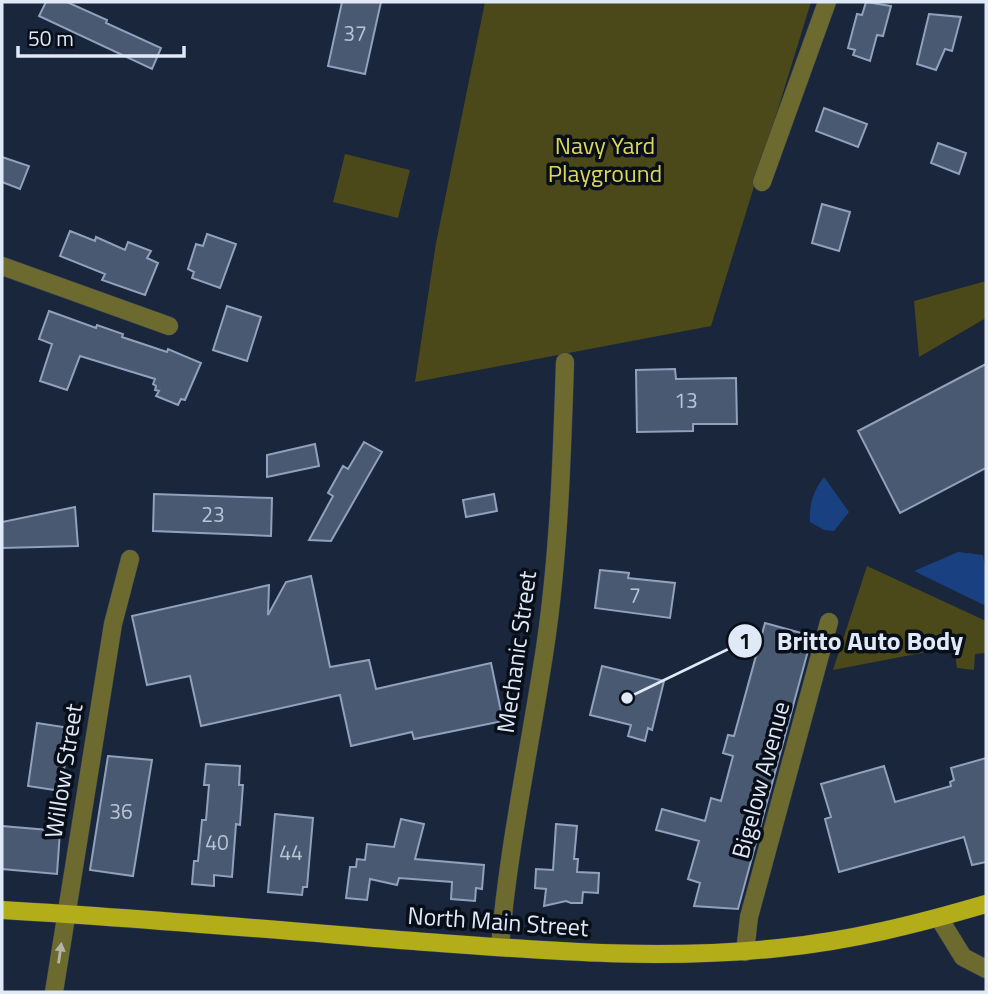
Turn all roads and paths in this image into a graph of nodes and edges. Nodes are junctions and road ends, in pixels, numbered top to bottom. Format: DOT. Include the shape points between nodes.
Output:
graph roads {
  1 [pos="827,2"];
  2 [pos="762,182"];
  3 [pos="2,266"];
  4 [pos="169,326"];
  5 [pos="565,362"];
  6 [pos="130,559"];
  7 [pos="829,622"];
  8 [pos="986,904"];
  9 [pos="2,909"];
  10 [pos="66,914"];
  11 [pos="939,918"];
  12 [pos="500,947"];
  13 [pos="745,951"];
  14 [pos="986,969"];
  15 [pos="54,992"];
  1 -- 2 [label="street"];
  3 -- 4 [label="street"];
  5 -- 12 [label="street, Mechanic Street" via="551,602"];
  6 -- 10 [label="street, Willow Street" via="113,624"];
  7 -- 13 [label="street, Bigelow Avenue" via="749,917"];
  8 -- 11 [label="main road, North Main Street"];
  9 -- 10 [label="main road, North Main Street"];
  10 -- 12 [label="main road, North Main Street"];
  15 -- 10 [label="street, Willow Street, one-way"];
  11 -- 13 [label="main road, North Main Street" via="846,939"];
  11 -- 14 [label="street" via="963,957"];
  12 -- 13 [label="main road, North Main Street" via="651,955"];
}
